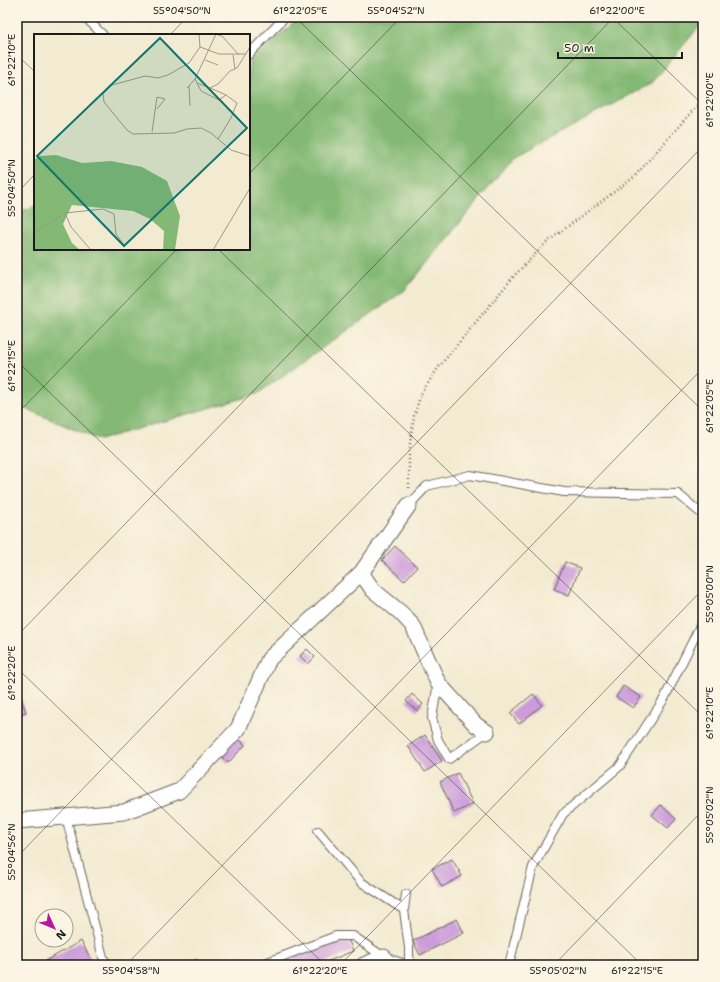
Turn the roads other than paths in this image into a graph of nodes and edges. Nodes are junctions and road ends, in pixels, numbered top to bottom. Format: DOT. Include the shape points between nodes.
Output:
graph roads {
  1 [pos="85,17"];
  2 [pos="285,17"];
  3 [pos="102,34"];
  4 [pos="250,53"];
  5 [pos="409,505"];
  6 [pos="703,515"];
  7 [pos="361,573"];
  8 [pos="703,620"];
  9 [pos="438,683"];
  10 [pos="487,732"];
  11 [pos="66,817"];
  12 [pos="17,822"];
  13 [pos="318,831"];
  14 [pos="406,894"];
  15 [pos="404,910"];
  16 [pos="384,957"];
  17 [pos="107,965"];
  18 [pos="260,965"];
  19 [pos="364,965"];
  20 [pos="408,965"];
  21 [pos="509,965"];
  1 -- 3 [label="lane"];
  2 -- 4 [label="lane"];
  5 -- 6 [label="lane" via="427,486 470,475 564,492 678,494"];
  5 -- 7 [label="street"];
  7 -- 9 [label="street" via="373,590 413,626"];
  7 -- 11 [label="street" via="269,659 238,729 179,791 124,812"];
  8 -- 21 [label="lane" via="664,699 620,766 563,814 533,867"];
  9 -- 10 [label="street" via="476,725"];
  9 -- 10 [label="lane" via="432,718 438,740 449,759"];
  11 -- 12 [label="street"];
  11 -- 17 [label="lane"];
  13 -- 15 [label="lane" via="361,882"];
  14 -- 15 [label="lane"];
  15 -- 20 [label="lane" via="410,948"];
  16 -- 18 [label="lane" via="353,936 336,936"];
  16 -- 19 [label="street"];
  16 -- 20 [label="lane"];
}
